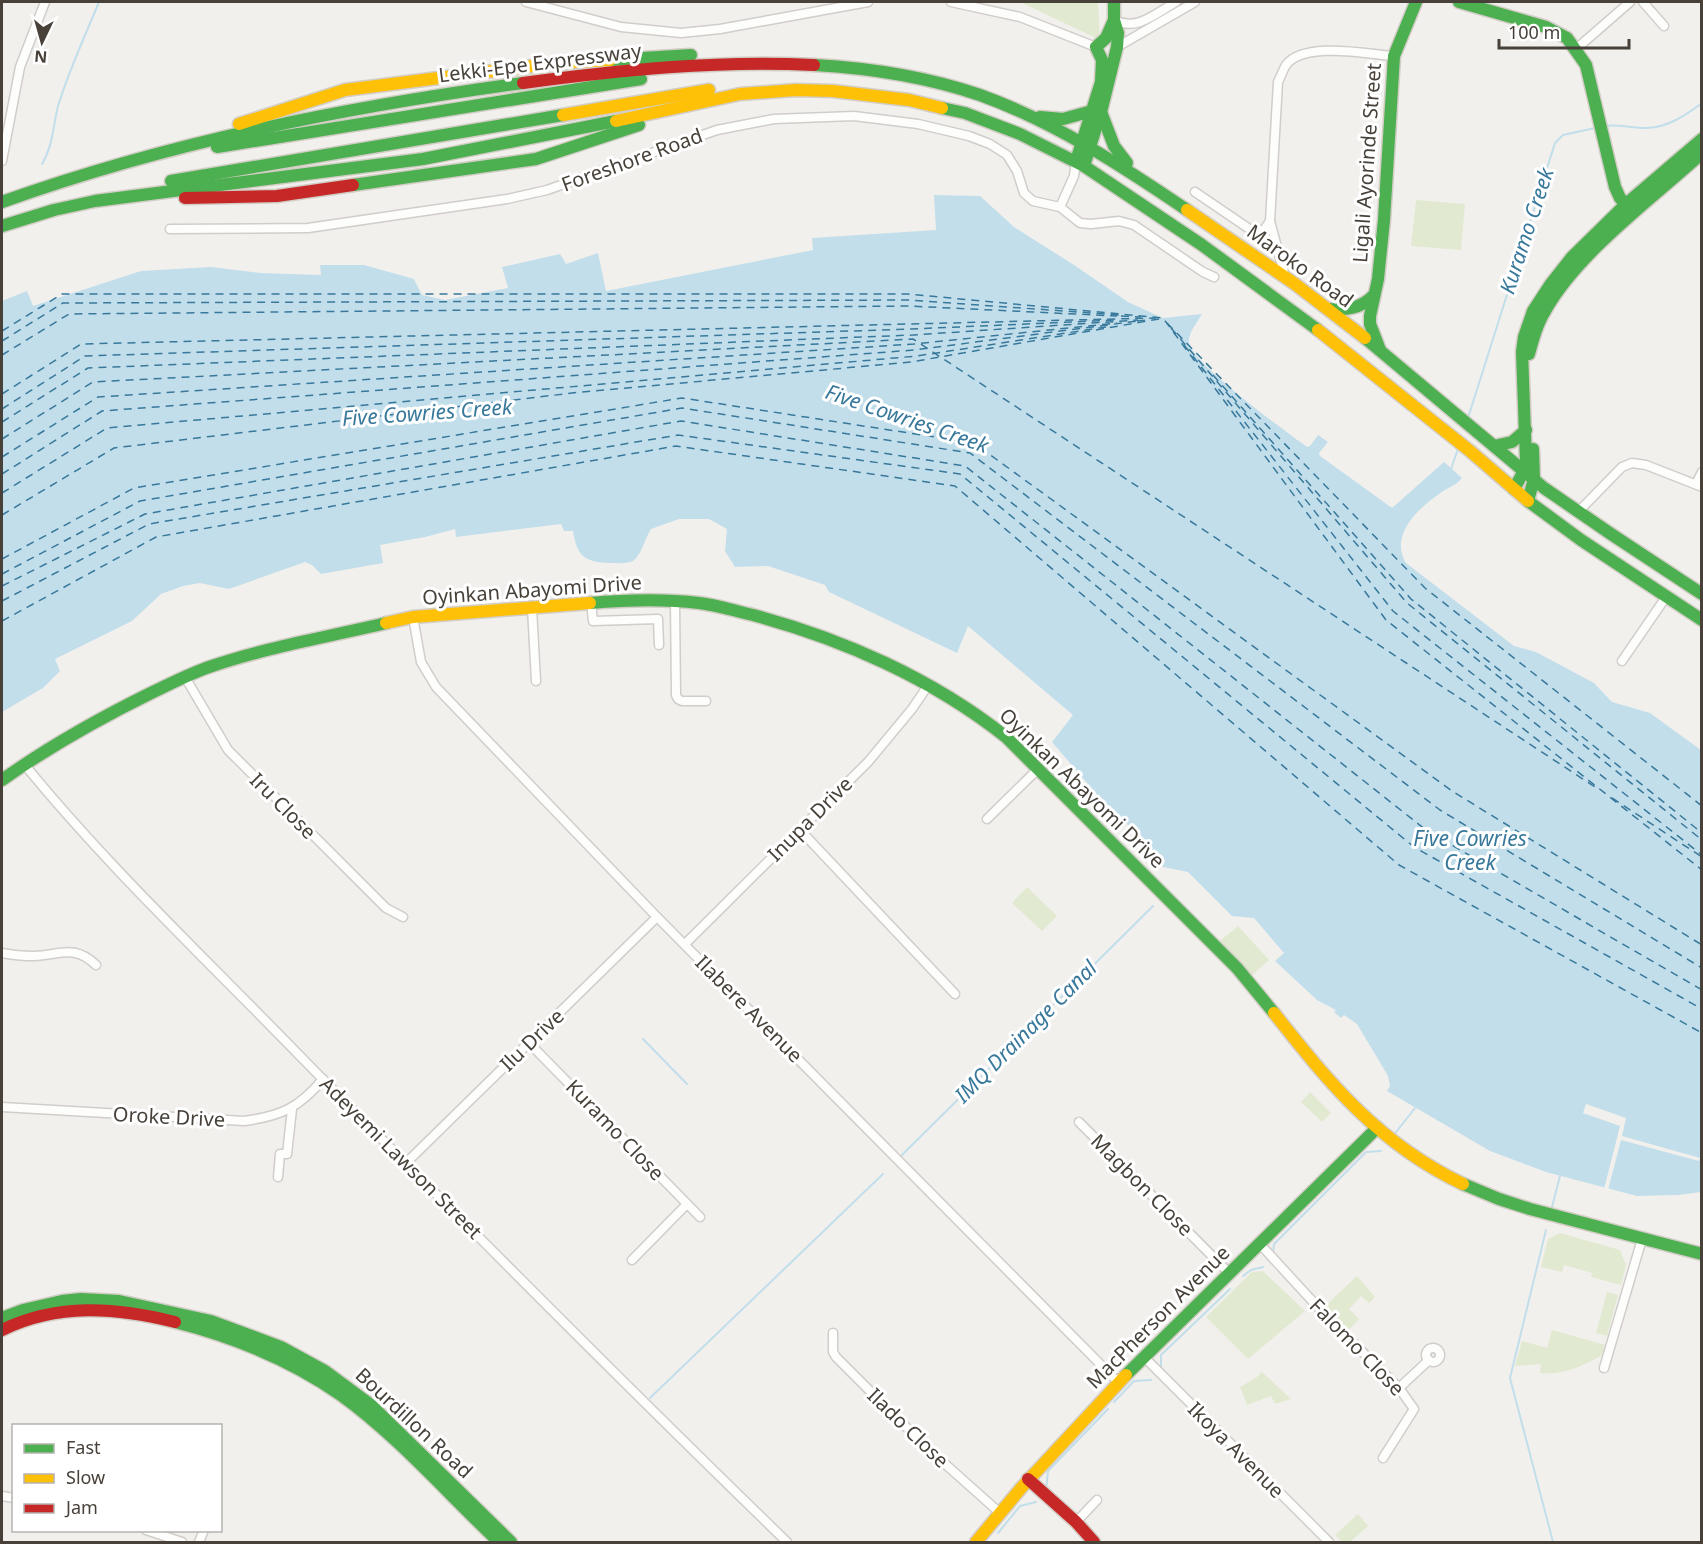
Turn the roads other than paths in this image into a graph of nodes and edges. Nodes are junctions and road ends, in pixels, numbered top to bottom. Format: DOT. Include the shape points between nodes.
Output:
graph roads {
  1 [pos="45,2"];
  2 [pos="526,2"];
  3 [pos="868,2"];
  4 [pos="951,2"];
  5 [pos="1114,2"];
  6 [pos="1176,2"];
  7 [pos="1195,2"];
  8 [pos="1416,2"];
  9 [pos="1459,2"];
  10 [pos="1483,2"];
  11 [pos="1630,2"];
  12 [pos="1643,2"];
  13 [pos="1114,20"];
  14 [pos="1664,26"];
  15 [pos="1096,46"];
  16 [pos="1579,46"];
  17 [pos="1117,47"];
  18 [pos="1394,56"];
  19 [pos="760,62"];
  20 [pos="796,90"];
  21 [pos="718,98"];
  22 [pos="1096,111"];
  23 [pos="1030,115"];
  24 [pos="1701,139"];
  25 [pos="255,141"];
  26 [pos="1086,144"];
  27 [pos="1701,153"];
  28 [pos="2,161"];
  29 [pos="128,161"];
  30 [pos="1080,164"];
  31 [pos="262,165"];
  32 [pos="1142,178"];
  33 [pos="1195,192"];
  34 [pos="95,201"];
  35 [pos="2,202"];
  36 [pos="1060,207"];
  37 [pos="1633,207"];
  38 [pos="1270,221"];
  39 [pos="2,226"];
  40 [pos="170,229"];
  41 [pos="1214,277"];
  42 [pos="1285,277"];
  43 [pos="1374,295"];
  44 [pos="1329,309"];
  45 [pos="1380,351"];
  46 [pos="1526,430"];
  47 [pos="1489,442"];
  48 [pos="1524,471"];
  49 [pos="1701,471"];
  50 [pos="1534,479"];
  51 [pos="1699,485"];
  52 [pos="1514,489"];
  53 [pos="1528,501"];
  54 [pos="1578,512"];
  55 [pos="1701,594"];
  56 [pos="1666,597"];
  57 [pos="591,602"];
  58 [pos="675,602"];
  59 [pos="532,608"];
  60 [pos="413,617"];
  61 [pos="1701,620"];
  62 [pos="659,645"];
  63 [pos="1622,661"];
  64 [pos="184,677"];
  65 [pos="536,681"];
  66 [pos="927,687"];
  67 [pos="706,701"];
  68 [pos="24,764"];
  69 [pos="1038,769"];
  70 [pos="2,780"];
  71 [pos="987,819"];
  72 [pos="800,830"];
  73 [pos="657,916"];
  74 [pos="403,917"];
  75 [pos="685,944"];
  76 [pos="2,953"];
  77 [pos="96,965"];
  78 [pos="955,994"];
  79 [pos="529,1043"];
  80 [pos="323,1079"];
  81 [pos="2,1107"];
  82 [pos="292,1109"];
  83 [pos="1079,1122"];
  84 [pos="1377,1128"];
  85 [pos="406,1163"];
  86 [pos="278,1177"];
  87 [pos="687,1204"];
  88 [pos="700,1217"];
  89 [pos="1642,1239"];
  90 [pos="1259,1243"];
  91 [pos="1701,1254"];
  92 [pos="632,1260"];
  93 [pos="1229,1273"];
  94 [pos="2,1318"];
  95 [pos="2,1330"];
  96 [pos="833,1333"];
  97 [pos="1144,1357"];
  98 [pos="1429,1360"];
  99 [pos="1604,1368"];
  100 [pos="1118,1382"];
  101 [pos="1399,1388"];
  102 [pos="1383,1458"];
  103 [pos="1028,1479"];
  104 [pos="1097,1500"];
  105 [pos="1000,1513"];
  106 [pos="1076,1522"];
  107 [pos="152,1532"];
  108 [pos="182,1542"];
  109 [pos="499,1542"];
  110 [pos="512,1542"];
  111 [pos="787,1542"];
  112 [pos="976,1542"];
  113 [pos="1094,1542"];
  114 [pos="1329,1542"];
  1 -- 28 [label="street" via="20,67"];
  2 -- 3 [label="street" via="621,27 681,33"];
  4 -- 15 [label="street" via="1020,16"];
  5 -- 13 [label="main road"];
  6 -- 13 [label="street" via="1138,24 1122,25"];
  7 -- 17 [label="street"];
  8 -- 18 [label="main road, Ligali Ayorinde Street"];
  9 -- 16 [label="main road" via="1544,26"];
  10 -- 16 [label="main road" via="1549,22 1570,33"];
  11 -- 16 [label="street"];
  12 -- 14 [label="street"];
  13 -- 15 [label="main road" via="1106,38"];
  13 -- 17 [label="main road"];
  15 -- 22 [label="main road" via="1102,71"];
  16 -- 37 [label="main road" via="1622,184"];
  17 -- 22 [label="main road"];
  18 -- 38 [label="street" via="1314,51 1287,64 1277,88"];
  18 -- 43 [label="main road, Ligali Ayorinde Street" via="1384,220"];
  19 -- 23 [label="main road, Lekki-Epe Expressway" via="846,66 943,83"];
  19 -- 25 [label="main road"];
  19 -- 29 [label="main road, Lekki-Epe Expressway" via="512,83 261,128"];
  19 -- 29 [label="main road" via="714,54 556,63 345,90"];
  20 -- 21 [label="main road"];
  20 -- 30 [label="main road" via="872,94 965,112"];
  20 -- 31 [label="main road" via="725,88"];
  21 -- 34 [label="main road" via="423,159"];
  21 -- 34 [label="main road" via="536,159 278,196"];
  22 -- 23 [label="main road" via="1063,119"];
  22 -- 26 [label="main road"];
  22 -- 32 [label="main road" via="1115,150"];
  23 -- 26 [label="main road, Lekki-Epe Expressway"];
  24 -- 37 [label="main road"];
  25 -- 29 [label="main road"];
  25 -- 31 [label="main road" via="268,152"];
  26 -- 30 [label="main road"];
  26 -- 32 [label="main road, Maroko Road"];
  27 -- 37 [label="main road"];
  29 -- 35 [label="main road, Lekki-Epe Expressway"];
  30 -- 36 [label="street"];
  30 -- 52 [label="main road, Maroko Road" via="1269,292"];
  31 -- 34 [label="main road" via="177,180"];
  32 -- 42 [label="main road, Maroko Road"];
  33 -- 38 [label="street" via="1251,230 1264,230"];
  34 -- 39 [label="main road"];
  36 -- 40 [label="street, Foreshore Road" via="1029,198 1012,162 990,144 897,120 820,116 774,119 717,130 547,190 507,199 308,228"];
  36 -- 41 [label="street, Foreshore Road" via="1080,223 1119,221 1134,225"];
  37 -- 46 [label="main road" via="1591,238 1540,296 1530,316 1521,368"];
  37 -- 50 [label="main road" via="1577,266 1544,313 1530,346 1527,368"];
  38 -- 42 [label="street"];
  42 -- 44 [label="main road, Maroko Road"];
  43 -- 44 [label="main road" via="1360,307"];
  43 -- 45 [label="main road, Ligali Ayorinde Street" via="1370,324"];
  44 -- 45 [label="main road, Maroko Road"];
  45 -- 47 [label="main road, Maroko Road"];
  46 -- 47 [label="main road" via="1513,442"];
  46 -- 48 [label="main road"];
  47 -- 48 [label="main road, Maroko Road"];
  48 -- 50 [label="main road, Maroko Road"];
  48 -- 52 [label="main road"];
  49 -- 51 [label="street"];
  50 -- 53 [label="main road"];
  50 -- 54 [label="main road, Maroko Road"];
  51 -- 54 [label="street" via="1632,463 1622,467"];
  52 -- 53 [label="main road, Maroko Road"];
  53 -- 56 [label="main road, Maroko Road"];
  54 -- 55 [label="main road, Maroko Road"];
  56 -- 61 [label="main road, Maroko Road"];
  56 -- 63 [label="street"];
  57 -- 58 [label="main road, Oyinkan Abayomi Drive"];
  57 -- 59 [label="main road, Oyinkan Abayomi Drive"];
  57 -- 62 [label="street" via="593,621 658,619"];
  58 -- 66 [label="main road, Oyinkan Abayomi Drive" via="700,603 782,623 866,654"];
  58 -- 67 [label="street" via="676,695 681,701"];
  59 -- 60 [label="main road, Oyinkan Abayomi Drive"];
  59 -- 65 [label="street"];
  60 -- 64 [label="main road, Oyinkan Abayomi Drive" via="279,648"];
  60 -- 73 [label="street, Ilabere Avenue" via="421,662 436,687"];
  64 -- 68 [label="main road, Oyinkan Abayomi Drive" via="104,716"];
  64 -- 74 [label="street, Iru Close" via="228,750 386,908"];
  66 -- 69 [label="main road, Oyinkan Abayomi Drive" via="981,717"];
  66 -- 72 [label="street, Inupa Drive" via="868,762"];
  68 -- 70 [label="main road, Oyinkan Abayomi Drive"];
  68 -- 80 [label="street, Adeyemi Lawson Street" via="114,867"];
  69 -- 71 [label="street"];
  69 -- 84 [label="main road, Oyinkan Abayomi Drive" via="1237,968 1326,1080"];
  72 -- 75 [label="street, Inupa Drive"];
  72 -- 78 [label="street"];
  73 -- 75 [label="street, Ilabere Avenue"];
  73 -- 79 [label="street, Ilu Drive"];
  75 -- 100 [label="street, Ilabere Avenue"];
  76 -- 77 [label="street" via="77,953"];
  79 -- 85 [label="street, Ilu Drive"];
  79 -- 87 [label="street, Kuramo Close"];
  80 -- 82 [label="street, Oroke Drive"];
  80 -- 85 [label="street, Adeyemi Lawson Street"];
  81 -- 82 [label="street, Oroke Drive" via="244,1121"];
  82 -- 86 [label="street" via="287,1154 280,1154"];
  83 -- 93 [label="street, Magbon Close"];
  84 -- 89 [label="main road, Oyinkan Abayomi Drive" via="1431,1166 1480,1192"];
  84 -- 90 [label="main road, MacPherson Avenue"];
  85 -- 111 [label="street, Adeyemi Lawson Street"];
  87 -- 88 [label="street, Kuramo Close"];
  87 -- 92 [label="street"];
  89 -- 91 [label="main road, Oyinkan Abayomi Drive"];
  89 -- 99 [label="street"];
  90 -- 93 [label="main road, MacPherson Avenue"];
  90 -- 101 [label="street, Falomo Close"];
  93 -- 97 [label="main road, MacPherson Avenue"];
  94 -- 110 [label="main road, Bourdillon Road" via="42,1303 96,1299 190,1315 267,1341 331,1375 360,1397"];
  95 -- 109 [label="main road, Bourdillon Road" via="47,1312 103,1310 186,1325 276,1357 366,1414"];
  96 -- 105 [label="street, Ilado Close" via="836,1357 925,1446"];
  97 -- 100 [label="main road, MacPherson Avenue"];
  97 -- 114 [label="street, Ikoya Avenue"];
  98 -- 101 [label="street"];
  100 -- 103 [label="main road, MacPherson Avenue"];
  101 -- 102 [label="street, Falomo Close" via="1414,1409"];
  103 -- 105 [label="main road, MacPherson Avenue"];
  103 -- 106 [label="main road"];
  104 -- 106 [label="street"];
  105 -- 112 [label="main road, MacPherson Avenue"];
  106 -- 113 [label="main road"];
  107 -- 108 [label="street"];
}
